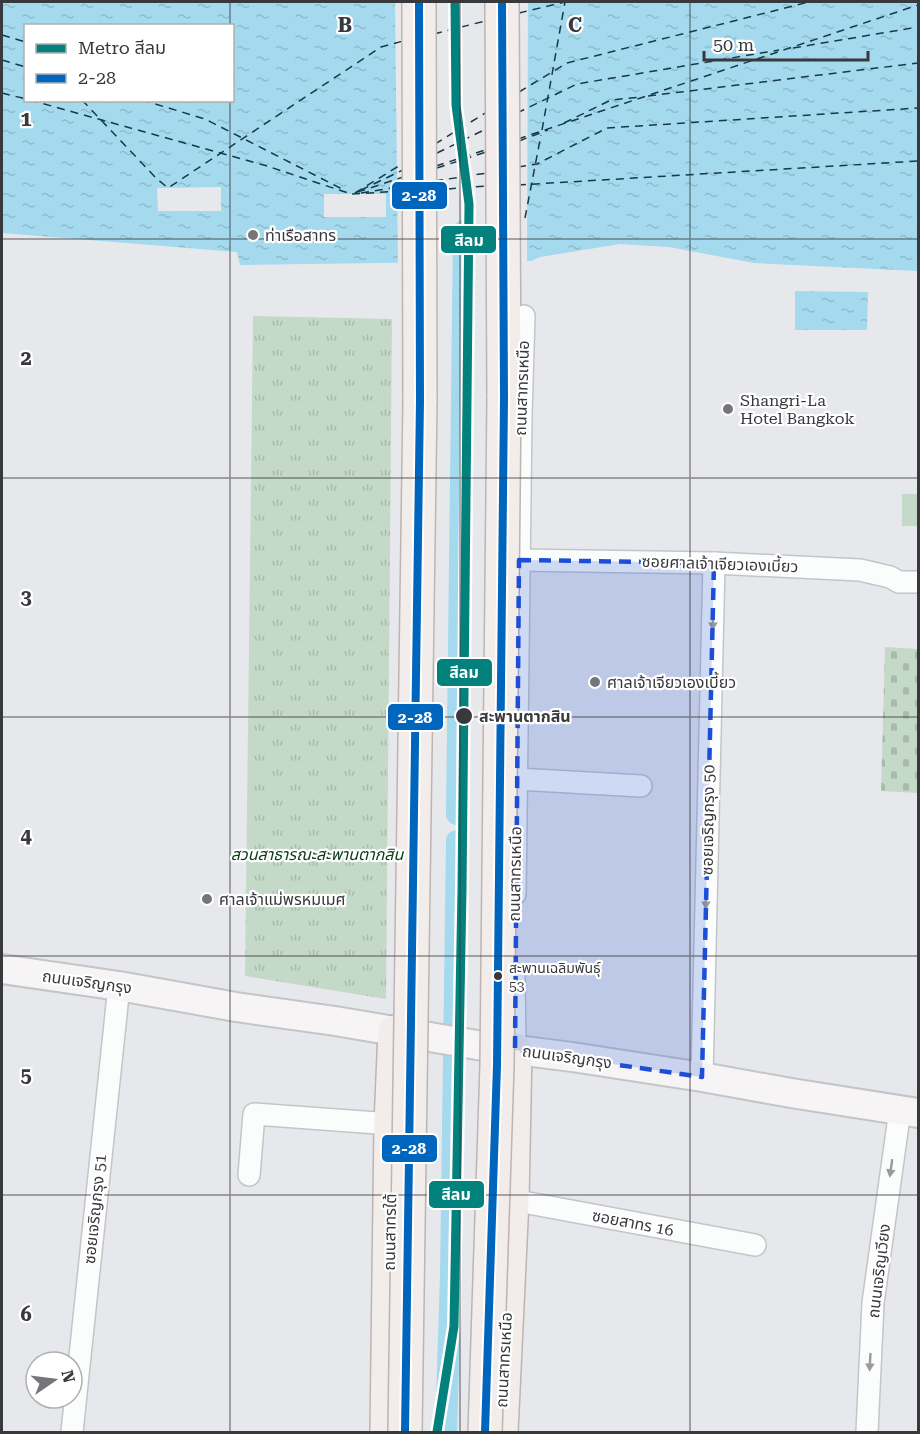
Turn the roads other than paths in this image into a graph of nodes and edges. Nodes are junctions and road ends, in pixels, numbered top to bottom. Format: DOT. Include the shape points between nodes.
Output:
graph roads {
  1 [pos="419,2"];
  2 [pos="502,2"];
  3 [pos="524,316"];
  4 [pos="519,560"];
  5 [pos="714,563"];
  6 [pos="918,582"];
  7 [pos="517,779"];
  8 [pos="641,786"];
  9 [pos="2,969"];
  10 [pos="119,986"];
  11 [pos="409,1034"];
  12 [pos="515,1050"];
  13 [pos="702,1077"];
  14 [pos="909,1112"];
  15 [pos="391,1124"];
  16 [pos="249,1176"];
  17 [pos="512,1200"];
  18 [pos="755,1245"];
  19 [pos="72,1432"];
  20 [pos="387,1432"];
  21 [pos="405,1432"];
  22 [pos="486,1432"];
  23 [pos="501,1432"];
  24 [pos="867,1432"];
  1 -- 21 [label="main road, bridge" via="420,401"];
  2 -- 22 [label="main road, bridge" via="504,398 497,1065"];
  3 -- 4 [label="street, ถนนสาทรเหนือ"];
  4 -- 5 [label="street, ซอยศาลเจ้าเจียวเองเบี้ยว"];
  4 -- 7 [label="street, ถนนสาทรเหนือ"];
  5 -- 6 [label="street, ซอยศาลเจ้าเจียวเองเบี้ยว" via="860,570 899,582"];
  5 -- 13 [label="street, ซอยเจริญกรุง 50, one-way"];
  7 -- 8 [label="street"];
  7 -- 12 [label="street, ถนนสาทรเหนือ"];
  9 -- 10 [label="main road, ถนนเจริญกรุง"];
  10 -- 11 [label="main road, ถนนเจริญกรุง"];
  10 -- 19 [label="street, ซอยเจริญกรุง 51"];
  11 -- 12 [label="main road, ถนนเจริญกรุง"];
  11 -- 15 [label="main road, ถนนสาทรใต้"];
  12 -- 13 [label="main road, ถนนเจริญกรุง"];
  12 -- 17 [label="main road, ถนนสาทรเหนือ"];
  13 -- 14 [label="main road, ถนนเจริญกรุง"];
  14 -- 24 [label="street, ถนนเจริญเวียง, one-way" via="873,1303"];
  15 -- 16 [label="street" via="254,1114"];
  15 -- 20 [label="main road, ถนนสาทรใต้"];
  17 -- 18 [label="street, ซอยสาทร 16"];
  17 -- 23 [label="main road, ถนนสาทรเหนือ"];
}
